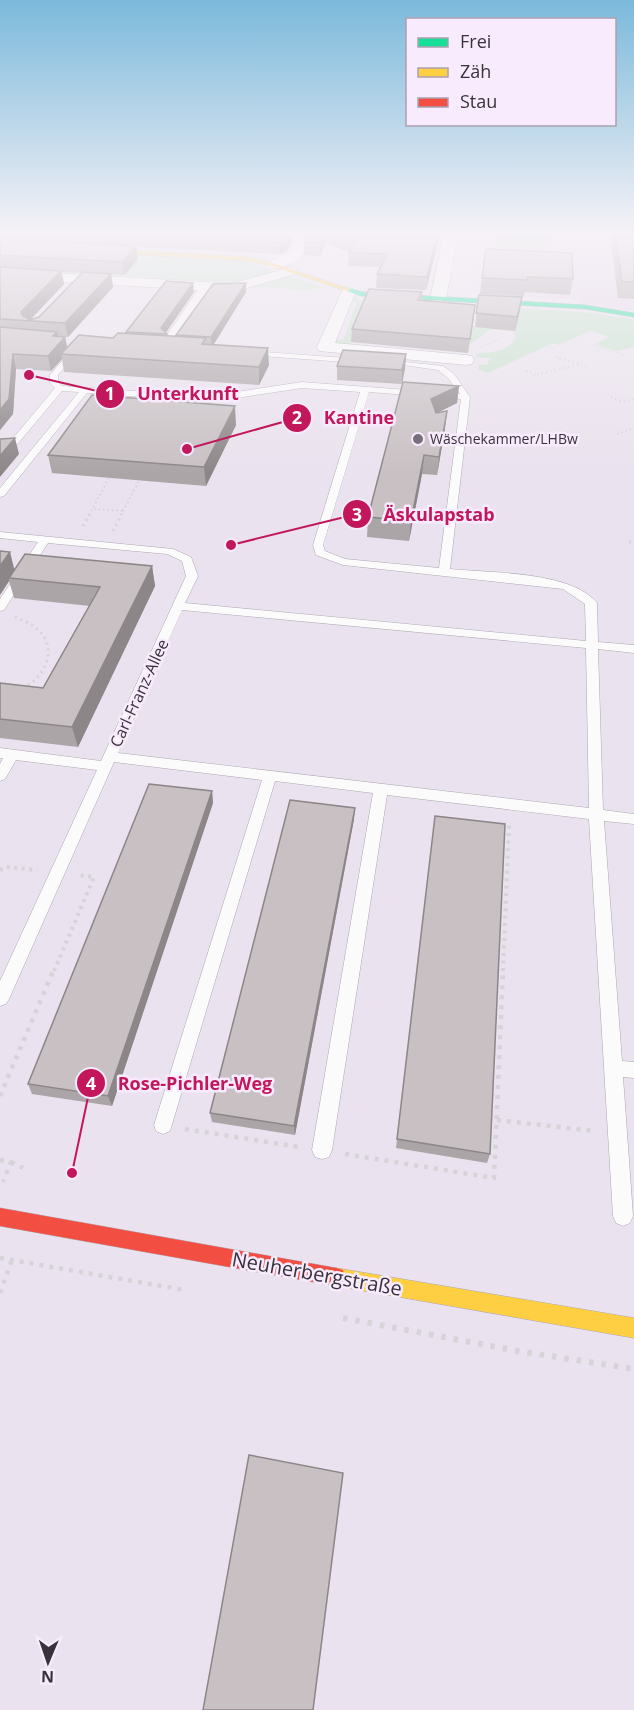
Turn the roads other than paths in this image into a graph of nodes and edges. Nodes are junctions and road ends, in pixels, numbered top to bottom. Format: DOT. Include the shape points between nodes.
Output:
graph roads {
  1 [pos="190,314"];
  2 [pos="339,314"];
  3 [pos="74,341"];
  4 [pos="171,345"];
  5 [pos="235,352"];
  6 [pos="466,360"];
  7 [pos="60,388"];
  8 [pos="365,390"];
  9 [pos="84,391"];
  10 [pos="466,397"];
  11 [pos="7,451"];
  12 [pos="0,494"];
  13 [pos="0,535"];
  14 [pos="45,539"];
  15 [pos="444,572"];
  16 [pos="179,606"];
  17 [pos="5,612"];
  18 [pos="592,645"];
  19 [pos="634,649"];
  20 [pos="6,754"];
  21 [pos="108,762"];
  22 [pos="0,776"];
  23 [pos="270,776"];
  24 [pos="381,790"];
  25 [pos="596,814"];
  26 [pos="634,819"];
  27 [pos="0,999"];
  28 [pos="615,1068"];
  29 [pos="634,1070"];
  30 [pos="163,1125"];
  31 [pos="322,1150"];
  32 [pos="623,1216"];
  33 [pos="0,1217"];
  34 [pos="634,1328"];
  1 -- 4 [label="street"];
  2 -- 6 [label="street" via="325,347"];
  3 -- 7 [label="lane" via="84,342 54,375 54,383"];
  5 -- 10 [label="lane" via="440,368"];
  7 -- 9 [label="lane"];
  7 -- 11 [label="lane"];
  8 -- 9 [label="lane" via="294,386 226,399"];
  8 -- 10 [label="lane"];
  8 -- 15 [label="lane" via="318,545 320,553 343,562"];
  9 -- 12 [label="lane"];
  10 -- 15 [label="lane"];
  13 -- 14 [label="lane, Carl-Franz-Allee"];
  14 -- 16 [label="lane, Carl-Franz-Allee" via="179,554 187,559 192,576"];
  14 -- 17 [label="lane"];
  15 -- 18 [label="lane" via="570,586 591,603"];
  16 -- 18 [label="lane"];
  16 -- 21 [label="lane, Carl-Franz-Allee"];
  18 -- 19 [label="lane"];
  18 -- 25 [label="lane"];
  20 -- 21 [label="lane"];
  20 -- 22 [label="lane"];
  21 -- 23 [label="lane"];
  21 -- 27 [label="lane, Carl-Franz-Allee"];
  23 -- 24 [label="lane"];
  23 -- 30 [label="lane"];
  24 -- 25 [label="lane"];
  24 -- 31 [label="lane"];
  25 -- 26 [label="lane"];
  25 -- 28 [label="lane"];
  28 -- 29 [label="lane"];
  28 -- 32 [label="lane"];
  33 -- 34 [label="street, Neuherbergstraße"];
}
